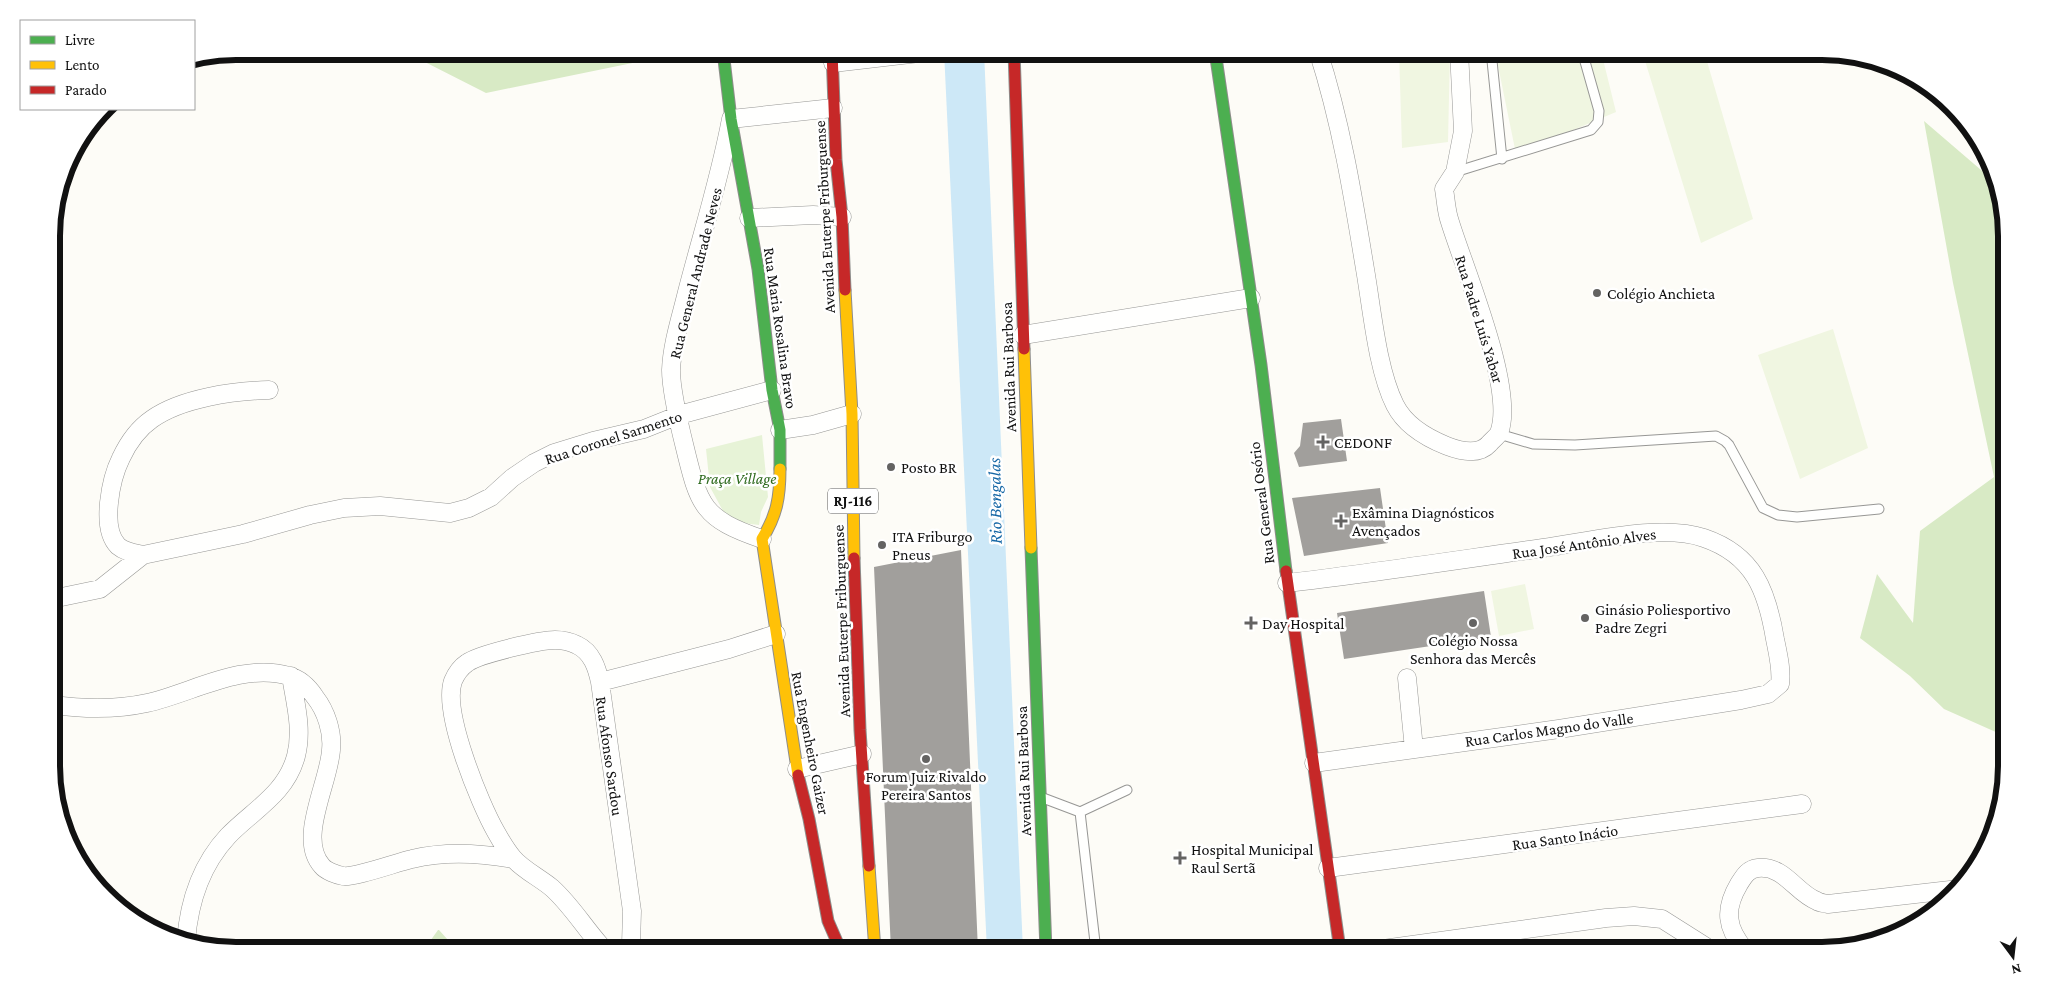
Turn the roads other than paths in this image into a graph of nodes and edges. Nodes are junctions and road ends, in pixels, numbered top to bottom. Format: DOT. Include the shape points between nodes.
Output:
graph roads {
  1 [pos="724,60"];
  2 [pos="832,60"];
  3 [pos="1014,60"];
  4 [pos="1216,60"];
  5 [pos="1321,60"];
  6 [pos="1459,60"];
  7 [pos="1492,60"];
  8 [pos="1585,60"];
  9 [pos="833,108"];
  10 [pos="731,120"];
  11 [pos="1502,158"];
  12 [pos="1455,172"];
  13 [pos="842,217"];
  14 [pos="749,218"];
  15 [pos="1251,298"];
  16 [pos="1023,335"];
  17 [pos="269,390"];
  18 [pos="772,390"];
  19 [pos="852,414"];
  20 [pos="679,415"];
  21 [pos="780,430"];
  22 [pos="1499,434"];
  23 [pos="1879,509"];
  24 [pos="762,539"];
  25 [pos="143,555"];
  26 [pos="1287,583"];
  27 [pos="60,597"];
  28 [pos="776,634"];
  29 [pos="291,676"];
  30 [pos="1407,678"];
  31 [pos="600,682"];
  32 [pos="1780,684"];
  33 [pos="60,706"];
  34 [pos="1414,749"];
  35 [pos="862,754"];
  36 [pos="1314,763"];
  37 [pos="798,769"];
  38 [pos="1127,790"];
  39 [pos="1041,797"];
  40 [pos="1802,804"];
  41 [pos="1080,812"];
  42 [pos="513,859"];
  43 [pos="1328,868"];
  44 [pos="1945,891"];
  45 [pos="187,935"];
  46 [pos="597,942"];
  47 [pos="630,942"];
  48 [pos="837,942"];
  49 [pos="874,942"];
  50 [pos="1046,942"];
  51 [pos="1095,942"];
  52 [pos="1339,942"];
  53 [pos="1434,942"];
  54 [pos="1698,942"];
  55 [pos="1738,942"];
  1 -- 10 [label="street, Rua Maria Rosalina Bravo"];
  2 -- 9 [label="street, Avenida Euterpe Friburguense / RJ-116"];
  3 -- 16 [label="street, Avenida Rui Barbosa"];
  4 -- 15 [label="street, Rua General Osório"];
  5 -- 22 [label="street" via="1341,138 1377,341 1395,406 1422,435 1464,452 1485,448"];
  6 -- 12 [label="street, Rua Padre Luís Yabar" via="1463,131"];
  7 -- 11 [label="lane"];
  8 -- 11 [label="lane" via="1599,111 1598,122 1590,130"];
  9 -- 10 [label="street"];
  9 -- 13 [label="street, Avenida Euterpe Friburguense / RJ-116"];
  10 -- 14 [label="street, Rua Maria Rosalina Bravo"];
  10 -- 20 [label="street, Rua General Andrade Neves" via="723,164 676,337 671,371"];
  11 -- 12 [label="lane"];
  12 -- 22 [label="street, Rua Padre Luís Yabar" via="1444,189 1449,220 1501,387 1503,413"];
  13 -- 14 [label="street"];
  13 -- 19 [label="street, Avenida Euterpe Friburguense / RJ-116"];
  14 -- 18 [label="street, Rua Maria Rosalina Bravo"];
  15 -- 16 [label="street"];
  15 -- 26 [label="street, Rua General Osório"];
  16 -- 39 [label="street, Avenida Rui Barbosa"];
  17 -- 25 [label="street" via="228,393 180,406 162,413 142,427 121,458 116,472 109,522 118,546"];
  18 -- 20 [label="street, Rua Coronel Sarmento"];
  18 -- 21 [label="street, Rua Maria Rosalina Bravo"];
  19 -- 21 [label="street"];
  19 -- 35 [label="street, Avenida Euterpe Friburguense / RJ-116"];
  20 -- 24 [label="street, Rua General Andrade Neves" via="694,484 705,506 722,522"];
  20 -- 25 [label="street, Rua Coronel Sarmento" via="644,429 554,454 512,478 491,497 450,513 380,506 344,508"];
  21 -- 24 [label="street, Rua Maria Rosalina Bravo" via="778,506"];
  22 -- 23 [label="lane" via="1533,444 1575,445 1716,436 1726,440 1763,508 1778,515 1797,517"];
  24 -- 28 [label="street, Rua Engenheiro Gaizer"];
  25 -- 27 [label="street, Rua Coronel Sarmento" via="100,589"];
  26 -- 32 [label="street, Rua José Antônio Alves" via="1400,570 1640,534 1685,533 1720,544 1740,557 1753,571 1772,623"];
  26 -- 36 [label="street, Rua General Osório"];
  28 -- 31 [label="street, Rua Afonso Sardou"];
  28 -- 37 [label="street, Rua Engenheiro Gaizer"];
  29 -- 33 [label="street" via="257,672 230,677 147,703 93,708"];
  29 -- 42 [label="street" via="302,682 318,701 329,729 330,762 312,842 323,867 343,876 414,858 451,853 488,854"];
  29 -- 45 [label="street" via="299,723 299,742 292,768 273,797 216,850 201,876 192,902"];
  30 -- 34 [label="street"];
  31 -- 42 [label="street" via="588,652 579,645 555,640 525,645 468,662 453,681 452,706 468,767 485,809"];
  31 -- 47 [label="street, Rua Afonso Sardou" via="632,912"];
  32 -- 34 [label="street, Rua Carlos Magno do Valle" via="1768,694 1741,700"];
  34 -- 36 [label="street, Rua Carlos Magno do Valle"];
  35 -- 37 [label="street"];
  35 -- 49 [label="street, Avenida Euterpe Friburguense / RJ-116"];
  36 -- 43 [label="street, Rua General Osório"];
  37 -- 48 [label="street, Rua Engenheiro Gaizer" via="828,921"];
  38 -- 41 [label="lane"];
  39 -- 41 [label="lane"];
  39 -- 50 [label="street, Avenida Rui Barbosa"];
  40 -- 43 [label="street, Rua Santo Inácio"];
  41 -- 51 [label="lane"];
  42 -- 46 [label="street" via="553,889"];
  43 -- 52 [label="street, Rua General Osório"];
  44 -- 55 [label="street" via="1828,904 1817,902 1776,871 1756,868 1745,874 1730,901 1728,916"];
  53 -- 54 [label="street" via="1634,916 1662,919"];
}
